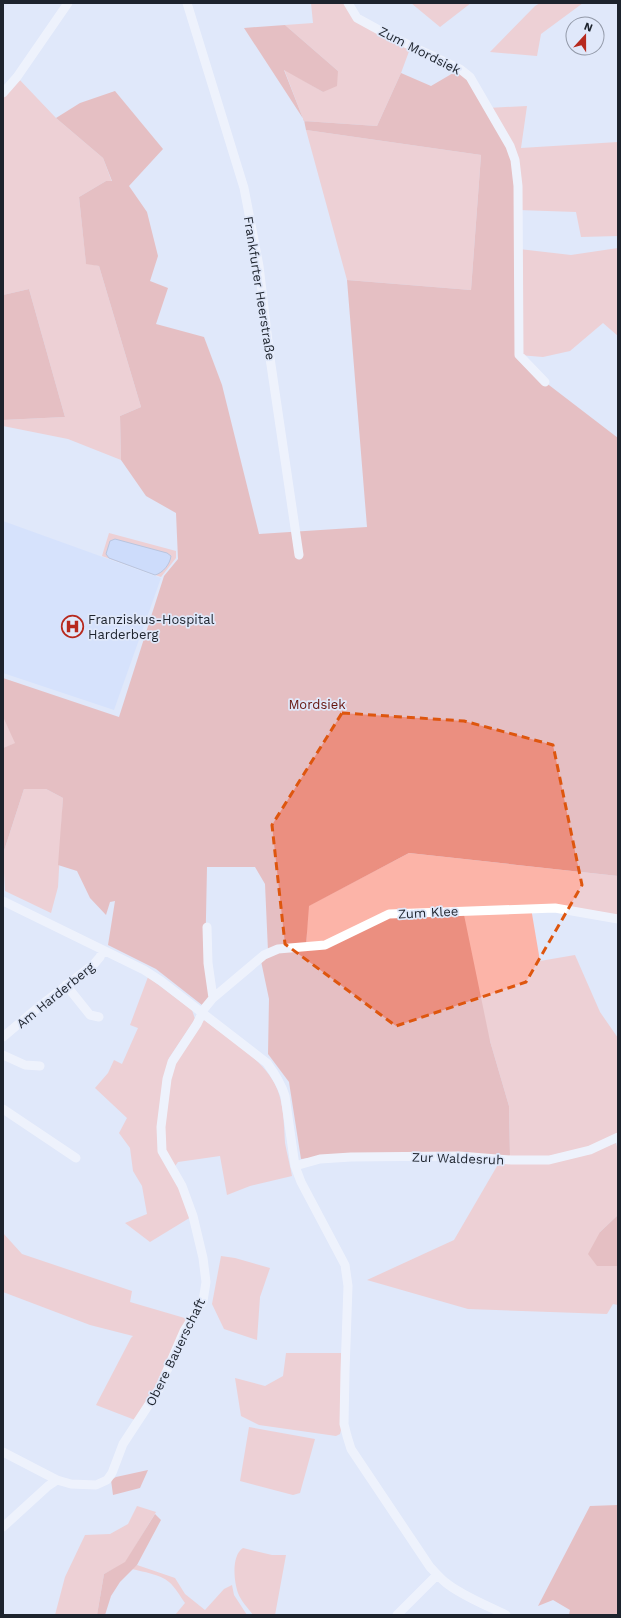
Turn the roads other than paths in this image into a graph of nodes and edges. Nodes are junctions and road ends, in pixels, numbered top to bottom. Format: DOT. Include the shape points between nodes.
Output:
graph roads {
  1 [pos="68,3"];
  2 [pos="187,3"];
  3 [pos="348,3"];
  4 [pos="3,93"];
  5 [pos="545,382"];
  6 [pos="299,555"];
  7 [pos="3,901"];
  8 [pos="618,919"];
  9 [pos="207,927"];
  10 [pos="103,950"];
  11 [pos="66,985"];
  12 [pos="213,998"];
  13 [pos="202,1013"];
  14 [pos="99,1017"];
  15 [pos="3,1037"];
  16 [pos="3,1055"];
  17 [pos="40,1066"];
  18 [pos="3,1110"];
  19 [pos="618,1137"];
  20 [pos="76,1158"];
  21 [pos="295,1166"];
  22 [pos="3,1452"];
  23 [pos="58,1480"];
  24 [pos="3,1527"];
  25 [pos="437,1575"];
  26 [pos="397,1615"];
  27 [pos="506,1615"];
  1 -- 4 [label="street"];
  2 -- 6 [label="street, Frankfurter Heerstraße" via="244,188 259,266"];
  3 -- 5 [label="street, Zum Mordsiek" via="357,18 460,69 470,77 510,146 515,160 518,186 519,355"];
  7 -- 10 [label="street"];
  8 -- 12 [label="street, Zum Klee" via="555,908 389,914 325,945 278,949 264,955"];
  9 -- 12 [label="street" via="208,963"];
  10 -- 11 [label="street, Am Harderberg" via="94,964"];
  10 -- 13 [label="street" via="144,970"];
  11 -- 14 [label="street" via="90,1015"];
  11 -- 15 [label="street, Am Harderberg"];
  12 -- 13 [label="street, Zum Klee"];
  13 -- 21 [label="street" via="267,1063 276,1075 285,1096"];
  13 -- 23 [label="street, Obere Bauerschaft" via="172,1062 167,1079 161,1127 162,1151 182,1186 193,1216 206,1282 203,1301 184,1330 159,1389 123,1444 107,1480 96,1485 71,1484"];
  16 -- 17 [label="street" via="26,1065"];
  18 -- 20 [label="street"];
  19 -- 21 [label="street, Zur Waldesruh" via="590,1150 549,1160 459,1156 351,1157 320,1159"];
  21 -- 25 [label="street" via="345,1265 348,1286 344,1424 351,1449"];
  22 -- 23 [label="street, Obere Bauerschaft"];
  23 -- 24 [label="street"];
  25 -- 26 [label="street"];
  25 -- 27 [label="street" via="457,1590"];
}
